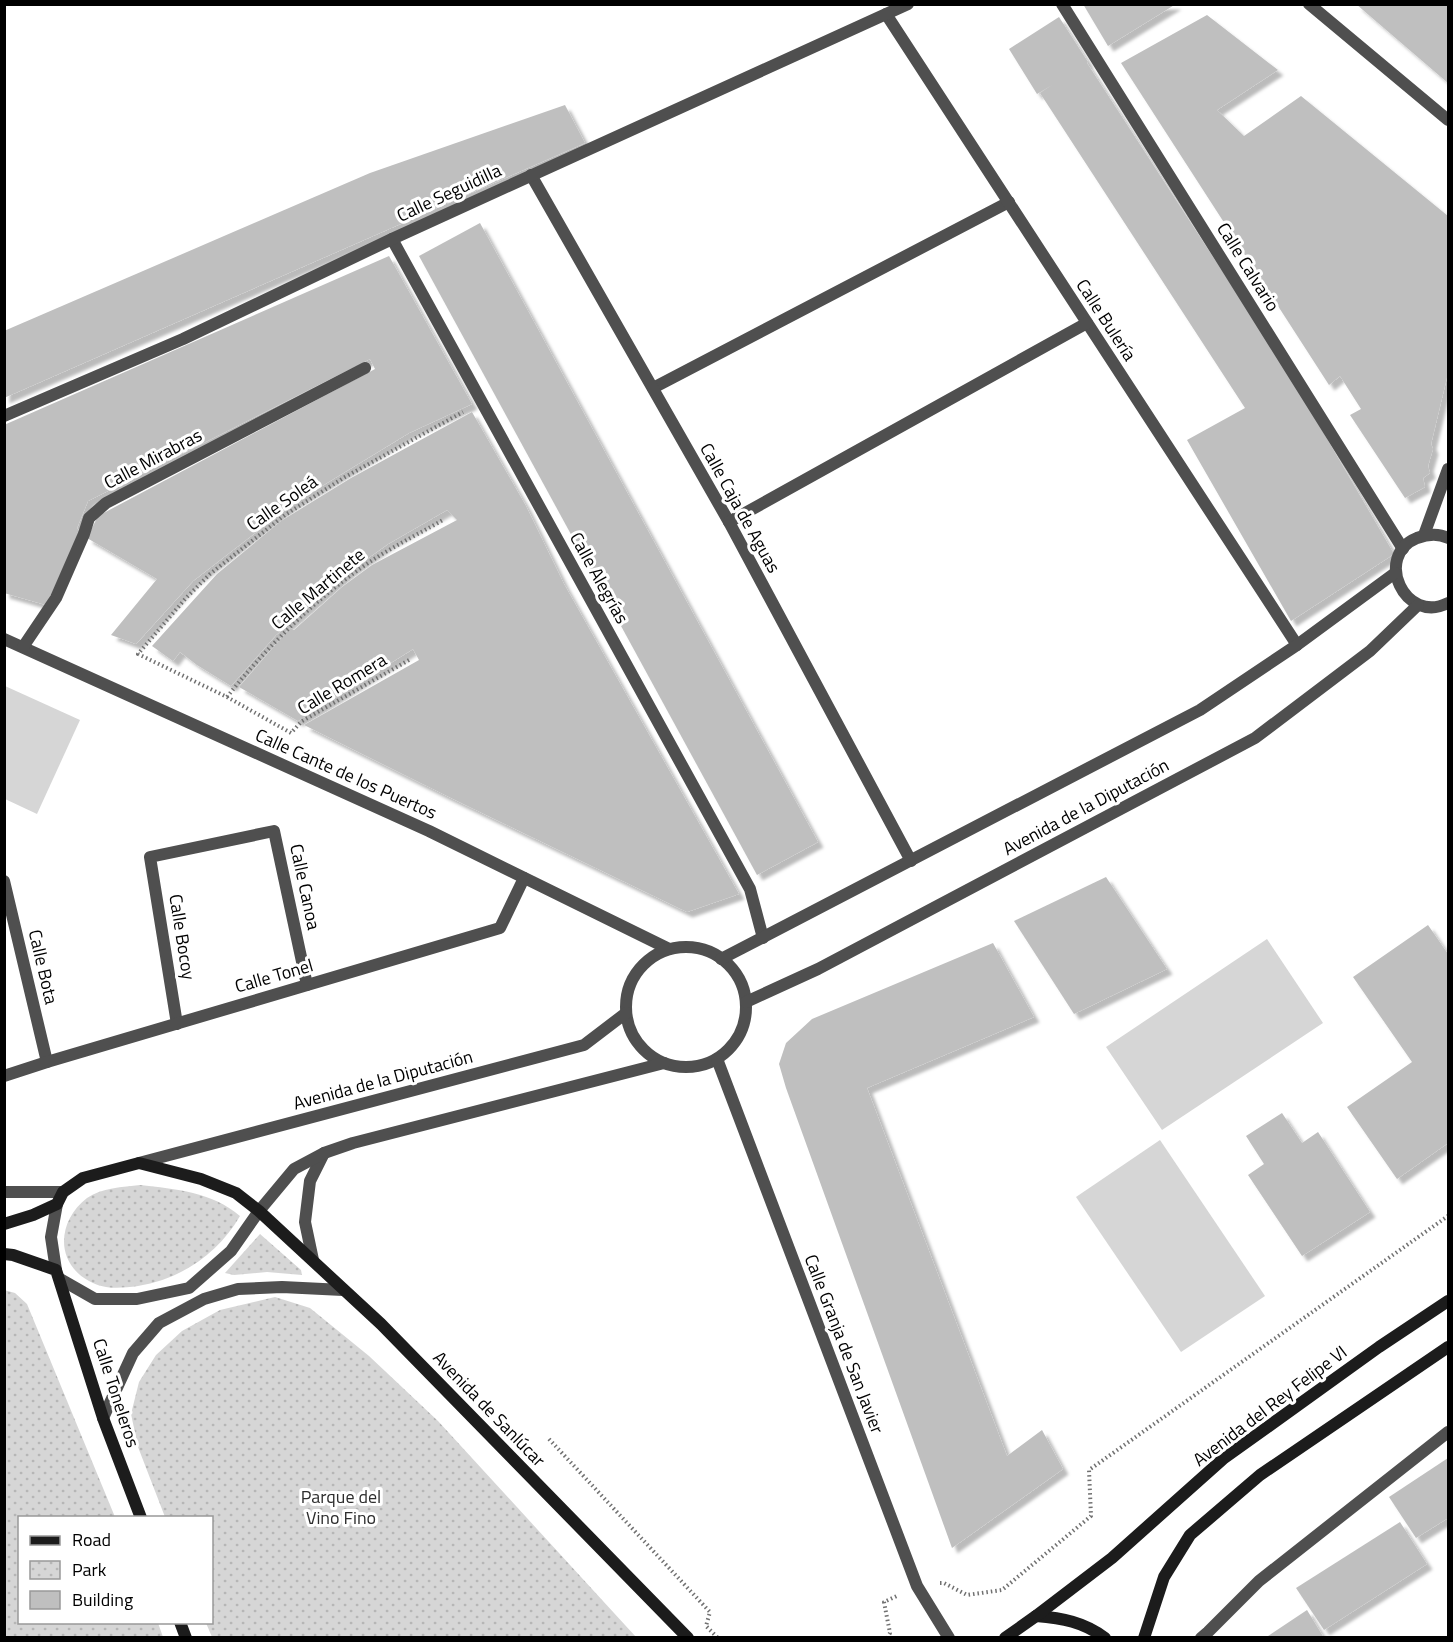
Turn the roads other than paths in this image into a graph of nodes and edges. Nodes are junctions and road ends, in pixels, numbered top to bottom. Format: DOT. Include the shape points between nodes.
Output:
graph roads {
  1 [pos="909,4"];
  2 [pos="1062,4"];
  3 [pos="1309,4"];
  4 [pos="886,14"];
  5 [pos="1449,120"];
  6 [pos="531,175"];
  7 [pos="1009,202"];
  8 [pos="392,239"];
  9 [pos="1087,323"];
  10 [pos="366,368"];
  11 [pos="653,388"];
  12 [pos="4,416"];
  13 [pos="1449,469"];
  14 [pos="729,522"];
  15 [pos="1424,535"];
  16 [pos="1449,538"];
  17 [pos="1403,549"];
  18 [pos="1395,573"];
  19 [pos="1418,604"];
  20 [pos="1447,608"];
  21 [pos="4,639"];
  22 [pos="1297,645"];
  23 [pos="23,647"];
  24 [pos="150,857"];
  25 [pos="910,861"];
  26 [pos="524,878"];
  27 [pos="4,881"];
  28 [pos="763,938"];
  29 [pos="669,949"];
  30 [pos="721,958"];
  31 [pos="307,985"];
  32 [pos="746,1002"];
  33 [pos="626,1013"];
  34 [pos="177,1023"];
  35 [pos="717,1059"];
  36 [pos="47,1062"];
  37 [pos="664,1063"];
  38 [pos="4,1076"];
  39 [pos="324,1153"];
  40 [pos="139,1163"];
  41 [pos="4,1192"];
  42 [pos="63,1192"];
  43 [pos="57,1204"];
  44 [pos="259,1211"];
  45 [pos="4,1224"];
  46 [pos="4,1254"];
  47 [pos="313,1260"];
  48 [pos="58,1274"];
  49 [pos="343,1290"];
  50 [pos="1449,1301"];
  51 [pos="1449,1347"];
  52 [pos="103,1418"];
  53 [pos="1449,1432"];
  54 [pos="140,1516"];
  55 [pos="1036,1616"];
  56 [pos="180,1624"];
  57 [pos="186,1638"];
  58 [pos="688,1638"];
  59 [pos="949,1638"];
  60 [pos="1005,1638"];
  61 [pos="1105,1638"];
  62 [pos="1144,1638"];
  63 [pos="1201,1638"];
  1 -- 4 [label="street, Calle Seguidilla"];
  2 -- 17 [label="street, Calle Calvario"];
  3 -- 5 [label="street"];
  4 -- 6 [label="street, Calle Seguidilla"];
  4 -- 7 [label="street, Calle Bulería"];
  6 -- 8 [label="street, Calle Seguidilla"];
  6 -- 11 [label="street, Calle Caja de Aguas"];
  7 -- 9 [label="street, Calle Bulería"];
  7 -- 11 [label="street"];
  8 -- 12 [label="street, Calle Seguidilla" via="183,339"];
  8 -- 28 [label="street, Calle Alegrías" via="750,889"];
  9 -- 14 [label="street"];
  9 -- 22 [label="street, Calle Bulería"];
  10 -- 23 [label="street, Calle Mirabras" via="106,503 89,518 56,598"];
  11 -- 14 [label="street, Calle Caja de Aguas"];
  13 -- 15 [label="street"];
  14 -- 25 [label="street, Calle Caja de Aguas"];
  15 -- 16 [label="street"];
  15 -- 17 [label="street"];
  17 -- 18 [label="street"];
  18 -- 19 [label="street" via="1406,597"];
  18 -- 22 [label="street, Avenida de la Diputación"];
  19 -- 20 [label="street"];
  19 -- 32 [label="street, Avenida de la Diputación" via="1370,651 1255,738 818,969"];
  21 -- 23 [label="street, Calle Cante de los Puertos"];
  22 -- 25 [label="street, Avenida de la Diputación" via="1200,710"];
  23 -- 26 [label="street, Calle Cante de los Puertos" via="419,826"];
  24 -- 31 [label="street, Calle Canoa" via="274,831"];
  24 -- 34 [label="street, Calle Bocoy"];
  25 -- 28 [label="street, Avenida de la Diputación"];
  26 -- 29 [label="street, Calle Cante de los Puertos"];
  26 -- 31 [label="street, Calle Tonel" via="500,928"];
  27 -- 36 [label="street, Calle Bota"];
  28 -- 30 [label="street, Avenida de la Diputación"];
  29 -- 30 [label="street" via="687,947"];
  29 -- 33 [label="street" via="651,958 636,973 627,992"];
  30 -- 32 [label="street" via="738,977"];
  31 -- 34 [label="street, Calle Tonel"];
  32 -- 35 [label="street" via="739,1035"];
  33 -- 37 [label="street" via="632,1034 645,1052"];
  33 -- 40 [label="street, Avenida de la Diputación" via="585,1045"];
  34 -- 36 [label="street, Calle Tonel"];
  35 -- 37 [label="street" via="700,1066"];
  35 -- 59 [label="street, Calle Granja de San Javier" via="917,1586"];
  36 -- 38 [label="street, Calle Tonel"];
  37 -- 39 [label="street"];
  39 -- 44 [label="street" via="294,1169"];
  39 -- 47 [label="street" via="310,1181 305,1222"];
  40 -- 42 [label="main road" via="83,1178"];
  40 -- 44 [label="main road, Avenida de Sanlúcar" via="215,1184 236,1193"];
  41 -- 42 [label="street"];
  42 -- 43 [label="main road"];
  43 -- 45 [label="main road"];
  43 -- 48 [label="street" via="51,1237"];
  44 -- 47 [label="main road, Avenida de Sanlúcar"];
  44 -- 48 [label="street" via="231,1251 189,1288 137,1299 95,1299"];
  46 -- 48 [label="main road"];
  47 -- 49 [label="main road, Avenida de Sanlúcar"];
  48 -- 52 [label="main road, Calle Toneleros"];
  49 -- 52 [label="street" via="238,1288 204,1299 159,1323 133,1353"];
  49 -- 58 [label="main road, Avenida de Sanlúcar" via="381,1324"];
  50 -- 55 [label="main road, Avenida del Rey Felipe VI" via="1223,1459 1112,1558"];
  51 -- 62 [label="main road" via="1260,1475 1190,1535 1164,1577"];
  52 -- 54 [label="main road, Calle Toneleros"];
  53 -- 63 [label="street" via="1259,1581"];
  55 -- 60 [label="main road, Avenida del Rey Felipe VI"];
  55 -- 61 [label="main road" via="1064,1618 1091,1627"];
  56 -- 57 [label="main road"];
}
